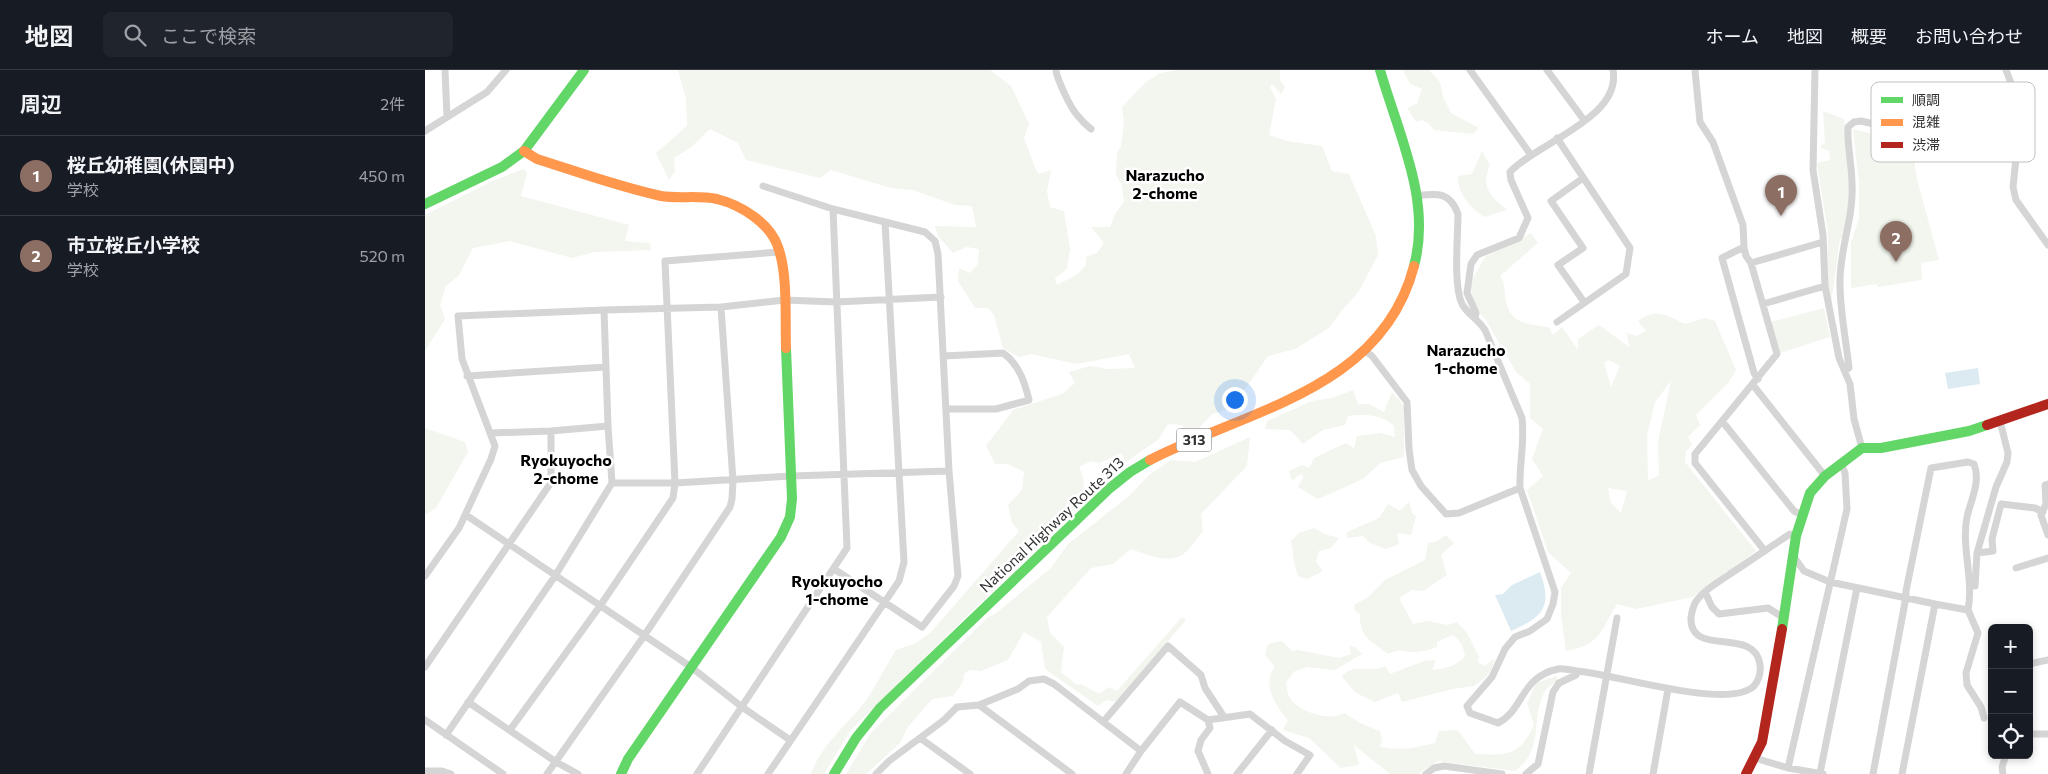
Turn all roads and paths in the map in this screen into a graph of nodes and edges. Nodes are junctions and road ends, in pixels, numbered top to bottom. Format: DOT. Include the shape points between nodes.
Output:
graph roads {
  1 [pos="445,70"];
  2 [pos="506,70"];
  3 [pos="584,70"];
  4 [pos="1056,70"];
  5 [pos="1380,70"];
  6 [pos="1470,70"];
  7 [pos="1547,70"];
  8 [pos="1613,70"];
  9 [pos="1695,70"];
  10 [pos="1815,70"];
  11 [pos="2006,70"];
  12 [pos="2011,82"];
  13 [pos="447,117"];
  14 [pos="1584,120"];
  15 [pos="1871,123"];
  16 [pos="1091,129"];
  17 [pos="425,131"];
  18 [pos="1557,138"];
  19 [pos="524,151"];
  20 [pos="1531,155"];
  21 [pos="2015,162"];
  22 [pos="1583,178"];
  23 [pos="763,186"];
  24 [pos="1417,196"];
  25 [pos="425,204"];
  26 [pos="833,209"];
  27 [pos="885,222"];
  28 [pos="1823,242"];
  29 [pos="2048,245"];
  30 [pos="1745,247"];
  31 [pos="779,252"];
  32 [pos="1751,263"];
  33 [pos="1825,286"];
  34 [pos="941,297"];
  35 [pos="890,299"];
  36 [pos="784,300"];
  37 [pos="837,302"];
  38 [pos="1584,302"];
  39 [pos="1763,304"];
  40 [pos="721,307"];
  41 [pos="603,310"];
  42 [pos="667,310"];
  43 [pos="1475,318"];
  44 [pos="1557,322"];
  45 [pos="1365,352"];
  46 [pos="944,356"];
  47 [pos="606,367"];
  48 [pos="1845,371"];
  49 [pos="467,376"];
  50 [pos="1758,379"];
  51 [pos="1753,386"];
  52 [pos="2048,404"];
  53 [pos="946,410"];
  54 [pos="2000,421"];
  55 [pos="1722,422"];
  56 [pos="608,426"];
  57 [pos="551,431"];
  58 [pos="491,433"];
  59 [pos="1861,448"];
  60 [pos="1841,463"];
  61 [pos="949,470"];
  62 [pos="899,473"];
  63 [pos="844,475"];
  64 [pos="791,476"];
  65 [pos="1825,476"];
  66 [pos="733,480"];
  67 [pos="675,483"];
  68 [pos="612,484"];
  69 [pos="2048,484"];
  70 [pos="1520,488"];
  71 [pos="2043,512"];
  72 [pos="466,515"];
  73 [pos="1802,515"];
  74 [pos="2048,535"];
  75 [pos="1796,536"];
  76 [pos="510,544"];
  77 [pos="1765,551"];
  78 [pos="1977,553"];
  79 [pos="1794,557"];
  80 [pos="2048,558"];
  81 [pos="2016,568"];
  82 [pos="834,569"];
  83 [pos="425,576"];
  84 [pos="555,576"];
  85 [pos="1830,582"];
  86 [pos="1970,586"];
  87 [pos="1857,588"];
  88 [pos="1705,592"];
  89 [pos="1906,597"];
  90 [pos="885,602"];
  91 [pos="1935,604"];
  92 [pos="600,606"];
  93 [pos="1968,610"];
  94 [pos="1617,618"];
  95 [pos="1784,618"];
  96 [pos="644,636"];
  97 [pos="2048,660"];
  98 [pos="2033,663"];
  99 [pos="425,667"];
  100 [pos="691,667"];
  101 [pos="1577,671"];
  102 [pos="1607,675"];
  103 [pos="1668,689"];
  104 [pos="469,702"];
  105 [pos="979,705"];
  106 [pos="742,707"];
  107 [pos="1224,717"];
  108 [pos="1984,718"];
  109 [pos="425,720"];
  110 [pos="1207,720"];
  111 [pos="1103,722"];
  112 [pos="511,730"];
  113 [pos="1272,730"];
  114 [pos="2033,734"];
  115 [pos="2048,734"];
  116 [pos="446,735"];
  117 [pos="920,738"];
  118 [pos="790,740"];
  119 [pos="1141,751"];
  120 [pos="1755,758"];
  121 [pos="2005,759"];
  122 [pos="556,762"];
  123 [pos="1788,768"];
  124 [pos="425,772"];
  125 [pos="443,773"];
  126 [pos="451,774"];
  127 [pos="503,774"];
  128 [pos="547,774"];
  129 [pos="578,774"];
  130 [pos="621,774"];
  131 [pos="697,774"];
  132 [pos="768,774"];
  133 [pos="834,774"];
  134 [pos="875,774"];
  135 [pos="970,774"];
  136 [pos="1072,774"];
  137 [pos="1126,774"];
  138 [pos="1208,774"];
  139 [pos="1237,774"];
  140 [pos="1297,774"];
  141 [pos="1426,774"];
  142 [pos="1502,774"];
  143 [pos="1526,774"];
  144 [pos="1589,774"];
  145 [pos="1653,774"];
  146 [pos="1746,774"];
  147 [pos="1823,774"];
  148 [pos="1873,774"];
  149 [pos="1902,774"];
  150 [pos="2003,774"];
  1 -- 13 [label="street"];
  2 -- 13 [label="street" via="487,92"];
  3 -- 19 [label="main road"];
  4 -- 16 [label="street" via="1075,113"];
  5 -- 24 [label="main road, National Highway Route 313 / 313"];
  6 -- 20 [label="street"];
  7 -- 14 [label="street"];
  8 -- 14 [label="street" via="1615,80 1609,96 1601,108"];
  9 -- 30 [label="street" via="1700,122 1713,142 1743,225"];
  10 -- 28 [label="street" via="1813,170"];
  11 -- 12 [label="street"];
  13 -- 17 [label="street"];
  14 -- 18 [label="street"];
  15 -- 48 [label="street" via="1854,122 1848,127 1853,185 1840,283 1849,368"];
  18 -- 20 [label="street"];
  18 -- 22 [label="street"];
  19 -- 25 [label="main road" via="502,167"];
  19 -- 31 [label="main road" via="537,159 662,196 716,199 739,207 769,232"];
  20 -- 43 [label="street" via="1509,172 1528,218 1519,238 1477,255 1471,264 1467,293 1477,313"];
  21 -- 29 [label="street" via="2013,187 2016,200"];
  22 -- 38 [label="street" via="1630,248 1626,274"];
  22 -- 38 [label="street" via="1551,201 1583,248 1559,265"];
  23 -- 26 [label="street"];
  24 -- 43 [label="street" via="1448,196 1454,202 1458,214 1459,296"];
  24 -- 45 [label="main road, National Highway Route 313 / 313" via="1419,238 1413,276 1395,314"];
  26 -- 27 [label="street"];
  26 -- 37 [label="street"];
  27 -- 34 [label="street" via="925,232 935,242 939,254"];
  27 -- 35 [label="street"];
  28 -- 32 [label="street"];
  28 -- 33 [label="street"];
  30 -- 32 [label="street"];
  30 -- 50 [label="street" via="1722,258"];
  31 -- 36 [label="main road"];
  31 -- 42 [label="street" via="665,261"];
  32 -- 39 [label="street"];
  33 -- 39 [label="street"];
  33 -- 48 [label="street" via="1839,358"];
  34 -- 35 [label="street"];
  34 -- 46 [label="street"];
  35 -- 37 [label="street"];
  35 -- 62 [label="street"];
  36 -- 37 [label="street"];
  36 -- 40 [label="street"];
  36 -- 64 [label="main road"];
  37 -- 63 [label="street"];
  38 -- 44 [label="street"];
  39 -- 50 [label="street" via="1777,354"];
  40 -- 42 [label="street"];
  40 -- 66 [label="street"];
  41 -- 42 [label="street"];
  41 -- 47 [label="street"];
  41 -- 49 [label="street" via="458,316"];
  42 -- 67 [label="street"];
  43 -- 70 [label="street" via="1485,330 1523,418"];
  45 -- 70 [label="street" via="1372,356 1407,402 1412,470 1421,486 1446,514 1459,513"];
  45 -- 133 [label="main road, National Highway Route 313 / 313" via="1307,392 1171,449 1125,476 881,708 856,738"];
  46 -- 53 [label="street"];
  46 -- 53 [label="street" via="1003,353 1024,380 1029,400 996,409"];
  47 -- 49 [label="street"];
  47 -- 56 [label="street"];
  48 -- 59 [label="street"];
  49 -- 58 [label="street"];
  50 -- 51 [label="street"];
  51 -- 55 [label="street"];
  51 -- 65 [label="street"];
  52 -- 54 [label="main road"];
  53 -- 61 [label="street"];
  54 -- 59 [label="main road" via="1928,440"];
  54 -- 78 [label="street" via="2007,462"];
  55 -- 73 [label="street" via="1794,511"];
  55 -- 77 [label="street" via="1695,454 1695,463"];
  56 -- 57 [label="street"];
  56 -- 68 [label="street"];
  57 -- 58 [label="street"];
  57 -- 76 [label="street" via="550,484"];
  58 -- 72 [label="street" via="495,446"];
  59 -- 60 [label="main road"];
  60 -- 65 [label="main road"];
  60 -- 85 [label="street" via="1845,473 1847,509"];
  61 -- 62 [label="street"];
  61 -- 90 [label="street" via="958,565 954,586 922,627"];
  62 -- 63 [label="street"];
  62 -- 90 [label="street" via="904,562 899,581"];
  63 -- 64 [label="street"];
  63 -- 82 [label="street" via="847,548"];
  64 -- 66 [label="street"];
  64 -- 100 [label="main road" via="790,517 781,537"];
  65 -- 73 [label="main road" via="1810,493"];
  66 -- 67 [label="street"];
  66 -- 96 [label="street" via="730,508"];
  67 -- 68 [label="street"];
  67 -- 92 [label="street" via="673,498"];
  68 -- 84 [label="street"];
  69 -- 71 [label="street" via="2045,485"];
  70 -- 101 [label="street" via="1555,592 1553,604 1547,619 1515,637 1505,649 1492,677 1467,706 1470,713 1498,723 1506,719 1532,680 1558,669"];
  71 -- 74 [label="street" via="2041,515"];
  71 -- 78 [label="street" via="2001,504 1992,539 1993,551"];
  72 -- 76 [label="street"];
  72 -- 83 [label="street"];
  73 -- 75 [label="main road"];
  75 -- 77 [label="street" via="1790,534"];
  75 -- 79 [label="main road"];
  76 -- 84 [label="street"];
  76 -- 99 [label="street"];
  77 -- 88 [label="street"];
  78 -- 86 [label="street" via="1975,586"];
  79 -- 85 [label="street" via="1804,571"];
  79 -- 95 [label="main road"];
  80 -- 81 [label="street"];
  82 -- 90 [label="street"];
  82 -- 106 [label="street"];
  84 -- 92 [label="street"];
  84 -- 104 [label="street"];
  85 -- 87 [label="street"];
  85 -- 123 [label="street"];
  86 -- 89 [label="street" via="1967,518 1977,486 1976,469 1968,462 1931,468"];
  86 -- 93 [label="street"];
  87 -- 89 [label="street"];
  87 -- 147 [label="street"];
  88 -- 95 [label="street" via="1719,614 1768,608"];
  88 -- 103 [label="street" via="1695,602 1692,612 1691,623 1695,631 1707,640 1745,644 1754,650 1759,660 1760,675 1752,687 1733,694"];
  89 -- 91 [label="street"];
  89 -- 148 [label="street"];
  90 -- 118 [label="street"];
  91 -- 93 [label="street"];
  91 -- 149 [label="street"];
  92 -- 96 [label="street"];
  92 -- 112 [label="street"];
  93 -- 108 [label="street" via="1978,634 1966,673 1967,686 1981,707"];
  94 -- 102 [label="street"];
  95 -- 120 [label="main road" via="1762,742"];
  96 -- 100 [label="street"];
  96 -- 122 [label="street"];
  97 -- 98 [label="street"];
  100 -- 106 [label="street"];
  100 -- 130 [label="main road"];
  101 -- 102 [label="street"];
  101 -- 143 [label="street" via="1576,675 1559,683 1553,692 1538,764"];
  102 -- 103 [label="street"];
  102 -- 144 [label="street"];
  103 -- 145 [label="street"];
  104 -- 112 [label="street"];
  104 -- 116 [label="street"];
  105 -- 111 [label="street" via="1029,681 1044,679"];
  105 -- 117 [label="street" via="957,707"];
  105 -- 136 [label="street"];
  106 -- 118 [label="street"];
  106 -- 131 [label="street"];
  107 -- 110 [label="street"];
  107 -- 111 [label="street" via="1205,688 1201,675 1168,646"];
  107 -- 113 [label="street" via="1250,714"];
  109 -- 116 [label="street"];
  110 -- 119 [label="street" via="1180,702"];
  110 -- 138 [label="street" via="1209,728 1198,751"];
  111 -- 119 [label="street"];
  112 -- 122 [label="street"];
  113 -- 139 [label="street"];
  113 -- 140 [label="street" via="1310,755"];
  114 -- 115 [label="street"];
  116 -- 127 [label="street"];
  117 -- 134 [label="street"];
  117 -- 135 [label="street"];
  118 -- 132 [label="street"];
  119 -- 137 [label="street"];
  120 -- 123 [label="street"];
  120 -- 146 [label="main road"];
  121 -- 150 [label="street"];
  122 -- 128 [label="street"];
  122 -- 129 [label="street"];
  123 -- 147 [label="street"];
  124 -- 125 [label="street"];
  125 -- 126 [label="street"];
  141 -- 142 [label="street" via="1444,766"];
}
